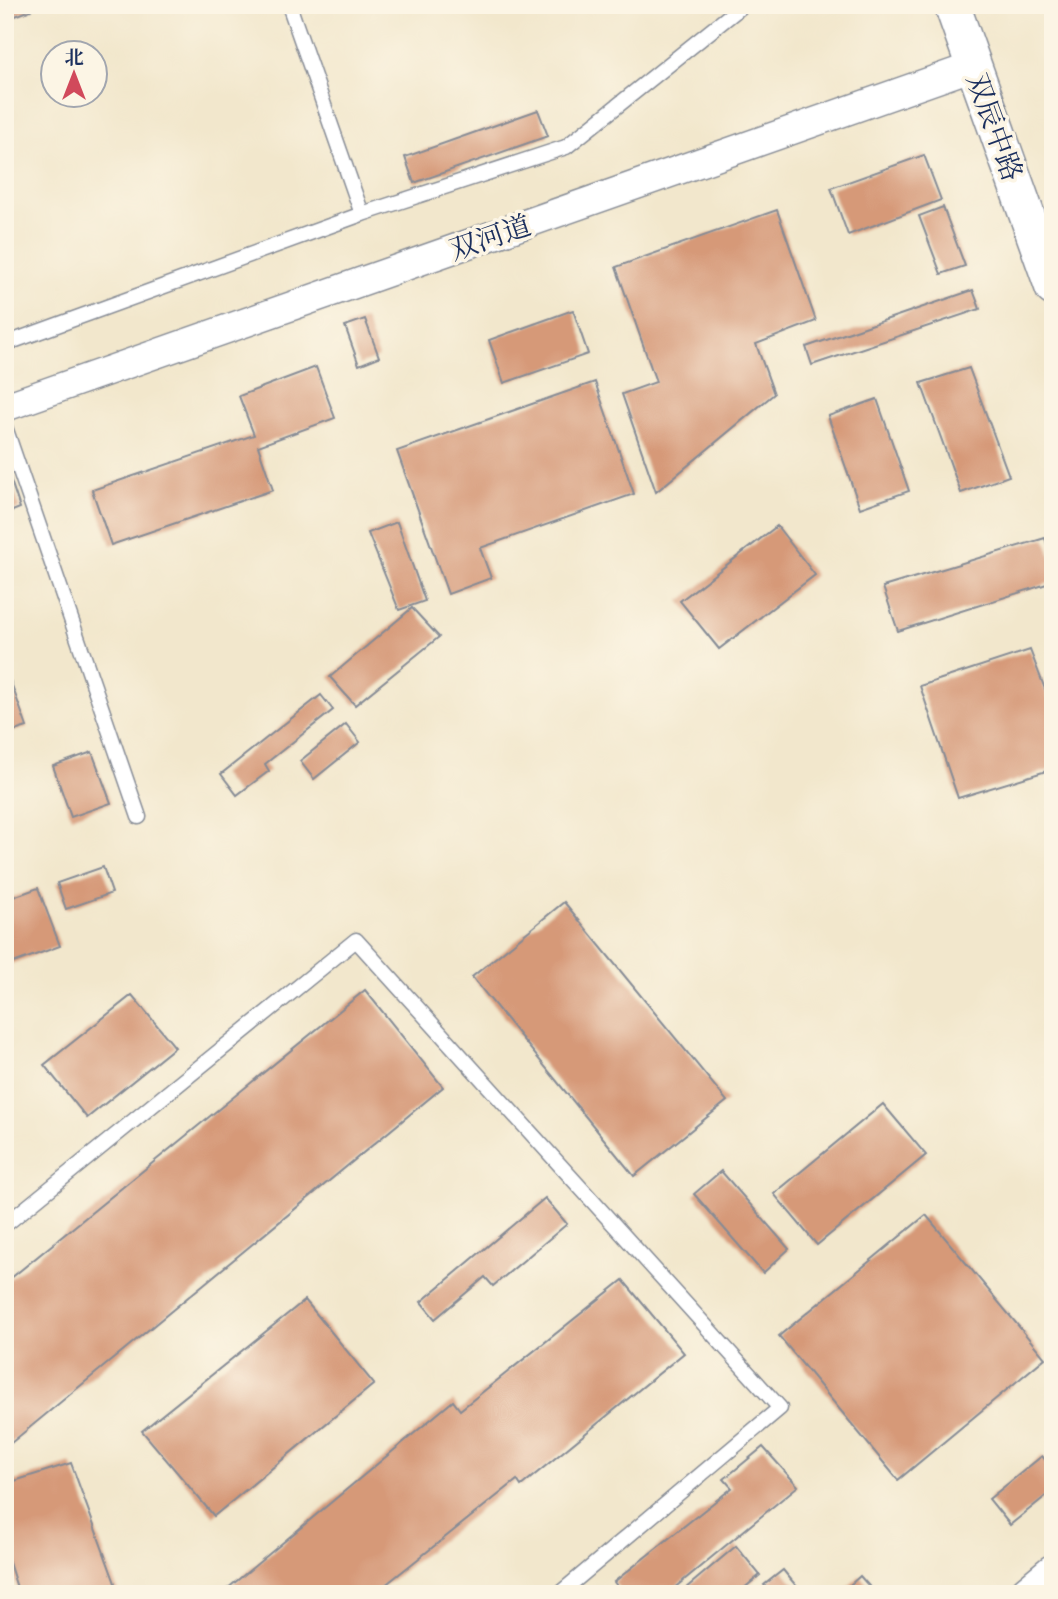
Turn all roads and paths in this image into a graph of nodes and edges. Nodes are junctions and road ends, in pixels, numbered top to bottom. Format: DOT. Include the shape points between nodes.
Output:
graph roads {
  1 [pos="289,5"];
  2 [pos="743,5"];
  3 [pos="952,5"];
  4 [pos="974,66"];
  5 [pos="362,214"];
  6 [pos="1053,288"];
  7 [pos="5,344"];
  8 [pos="5,407"];
  9 [pos="5,427"];
  10 [pos="139,817"];
  11 [pos="5,1225"];
  12 [pos="1053,1574"];
  13 [pos="559,1594"];
  14 [pos="1029,1594"];
  1 -- 5 [label="lane"];
  2 -- 5 [label="lane" via="566,148"];
  3 -- 4 [label="street, 双辰中路"];
  4 -- 6 [label="street, 双辰中路"];
  4 -- 8 [label="street, 双河道"];
  5 -- 7 [label="lane"];
  9 -- 10 [label="lane"];
  11 -- 13 [label="lane" via="356,940 780,1408"];
  12 -- 14 [label="main road"];
}
